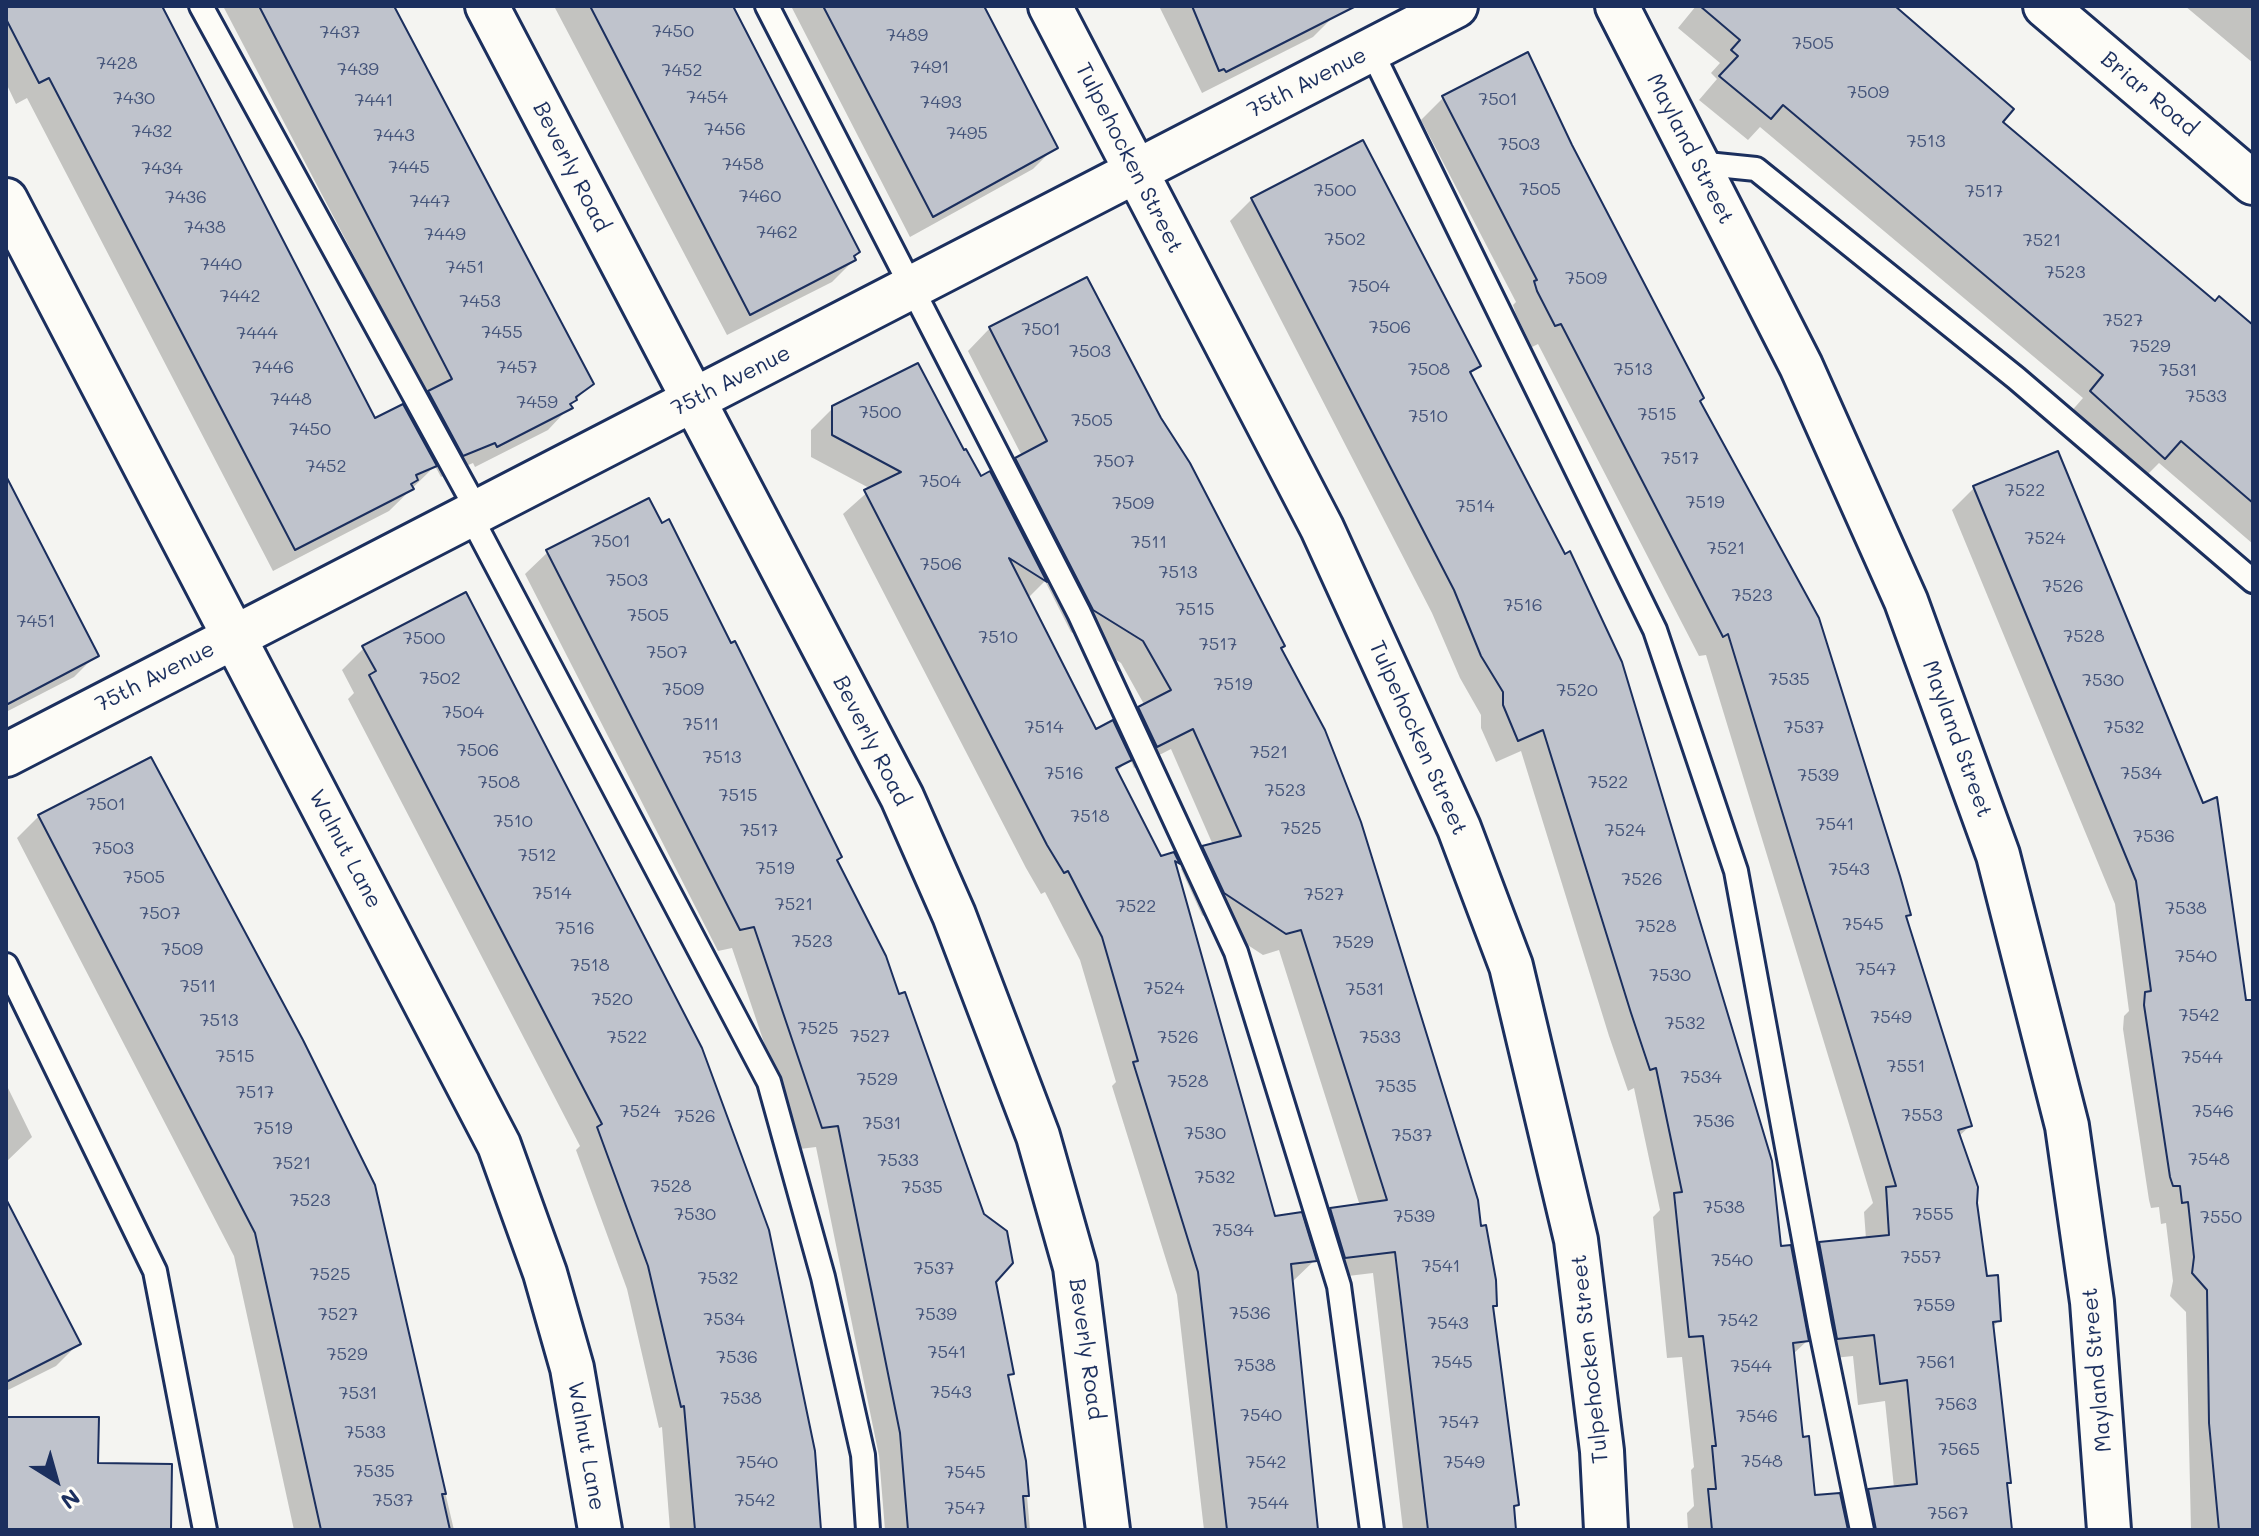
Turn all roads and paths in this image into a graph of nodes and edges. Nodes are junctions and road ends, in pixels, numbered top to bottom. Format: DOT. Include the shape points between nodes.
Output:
graph roads {
  1 [pos="201,6"];
  2 [pos="487,6"];
  3 [pos="767,6"];
  4 [pos="1050,6"];
  5 [pos="1456,6"];
  6 [pos="1617,6"];
  7 [pos="2045,6"];
  8 [pos="1411,16"];
  9 [pos="1371,50"];
  10 [pos="1697,163"];
  11 [pos="1136,172"];
  12 [pos="2253,183"];
  13 [pos="6,200"];
  14 [pos="910,289"];
  15 [pos="692,401"];
  16 [pos="474,512"];
  17 [pos="2253,581"];
  18 [pos="232,638"];
  19 [pos="6,755"];
  20 [pos="6,965"];
  21 [pos="205,1530"];
  22 [pos="600,1530"];
  23 [pos="868,1530"];
  24 [pos="1108,1530"];
  25 [pos="1372,1530"];
  26 [pos="1606,1530"];
  27 [pos="1862,1530"];
  28 [pos="2109,1530"];
  1 -- 16 [label="lane"];
  2 -- 15 [label="street, Beverly Road"];
  3 -- 14 [label="lane"];
  4 -- 11 [label="street, Tulpehocken Street"];
  5 -- 8 [label="street, 75th Avenue"];
  6 -- 10 [label="street, Mayland Street"];
  7 -- 12 [label="street, Briar Road"];
  8 -- 9 [label="street, 75th Avenue"];
  9 -- 11 [label="street, 75th Avenue"];
  9 -- 27 [label="lane" via="1655,630 1736,871"];
  10 -- 17 [label="lane" via="1756,169 2016,378"];
  10 -- 28 [label="street, Mayland Street" via="1801,366 1906,601 1998,855 2067,1126 2092,1302"];
  11 -- 14 [label="street, 75th Avenue"];
  11 -- 26 [label="street, Tulpehocken Street" via="1329,542 1459,828 1511,966 1576,1240 1602,1451"];
  13 -- 18 [label="street, Walnut Lane"];
  14 -- 15 [label="street, 75th Avenue"];
  14 -- 25 [label="lane" via="1079,613 1236,952 1339,1286"];
  15 -- 16 [label="street, 75th Avenue"];
  15 -- 24 [label="street, Beverly Road" via="902,797 954,915 1038,1136 1075,1267"];
  16 -- 18 [label="street, 75th Avenue"];
  16 -- 23 [label="lane" via="769,1082 823,1277 863,1455"];
  18 -- 19 [label="street, 75th Avenue"];
  18 -- 22 [label="street, Walnut Lane" via="499,1145 572,1368"];
  20 -- 21 [label="lane" via="155,1271"];
}
